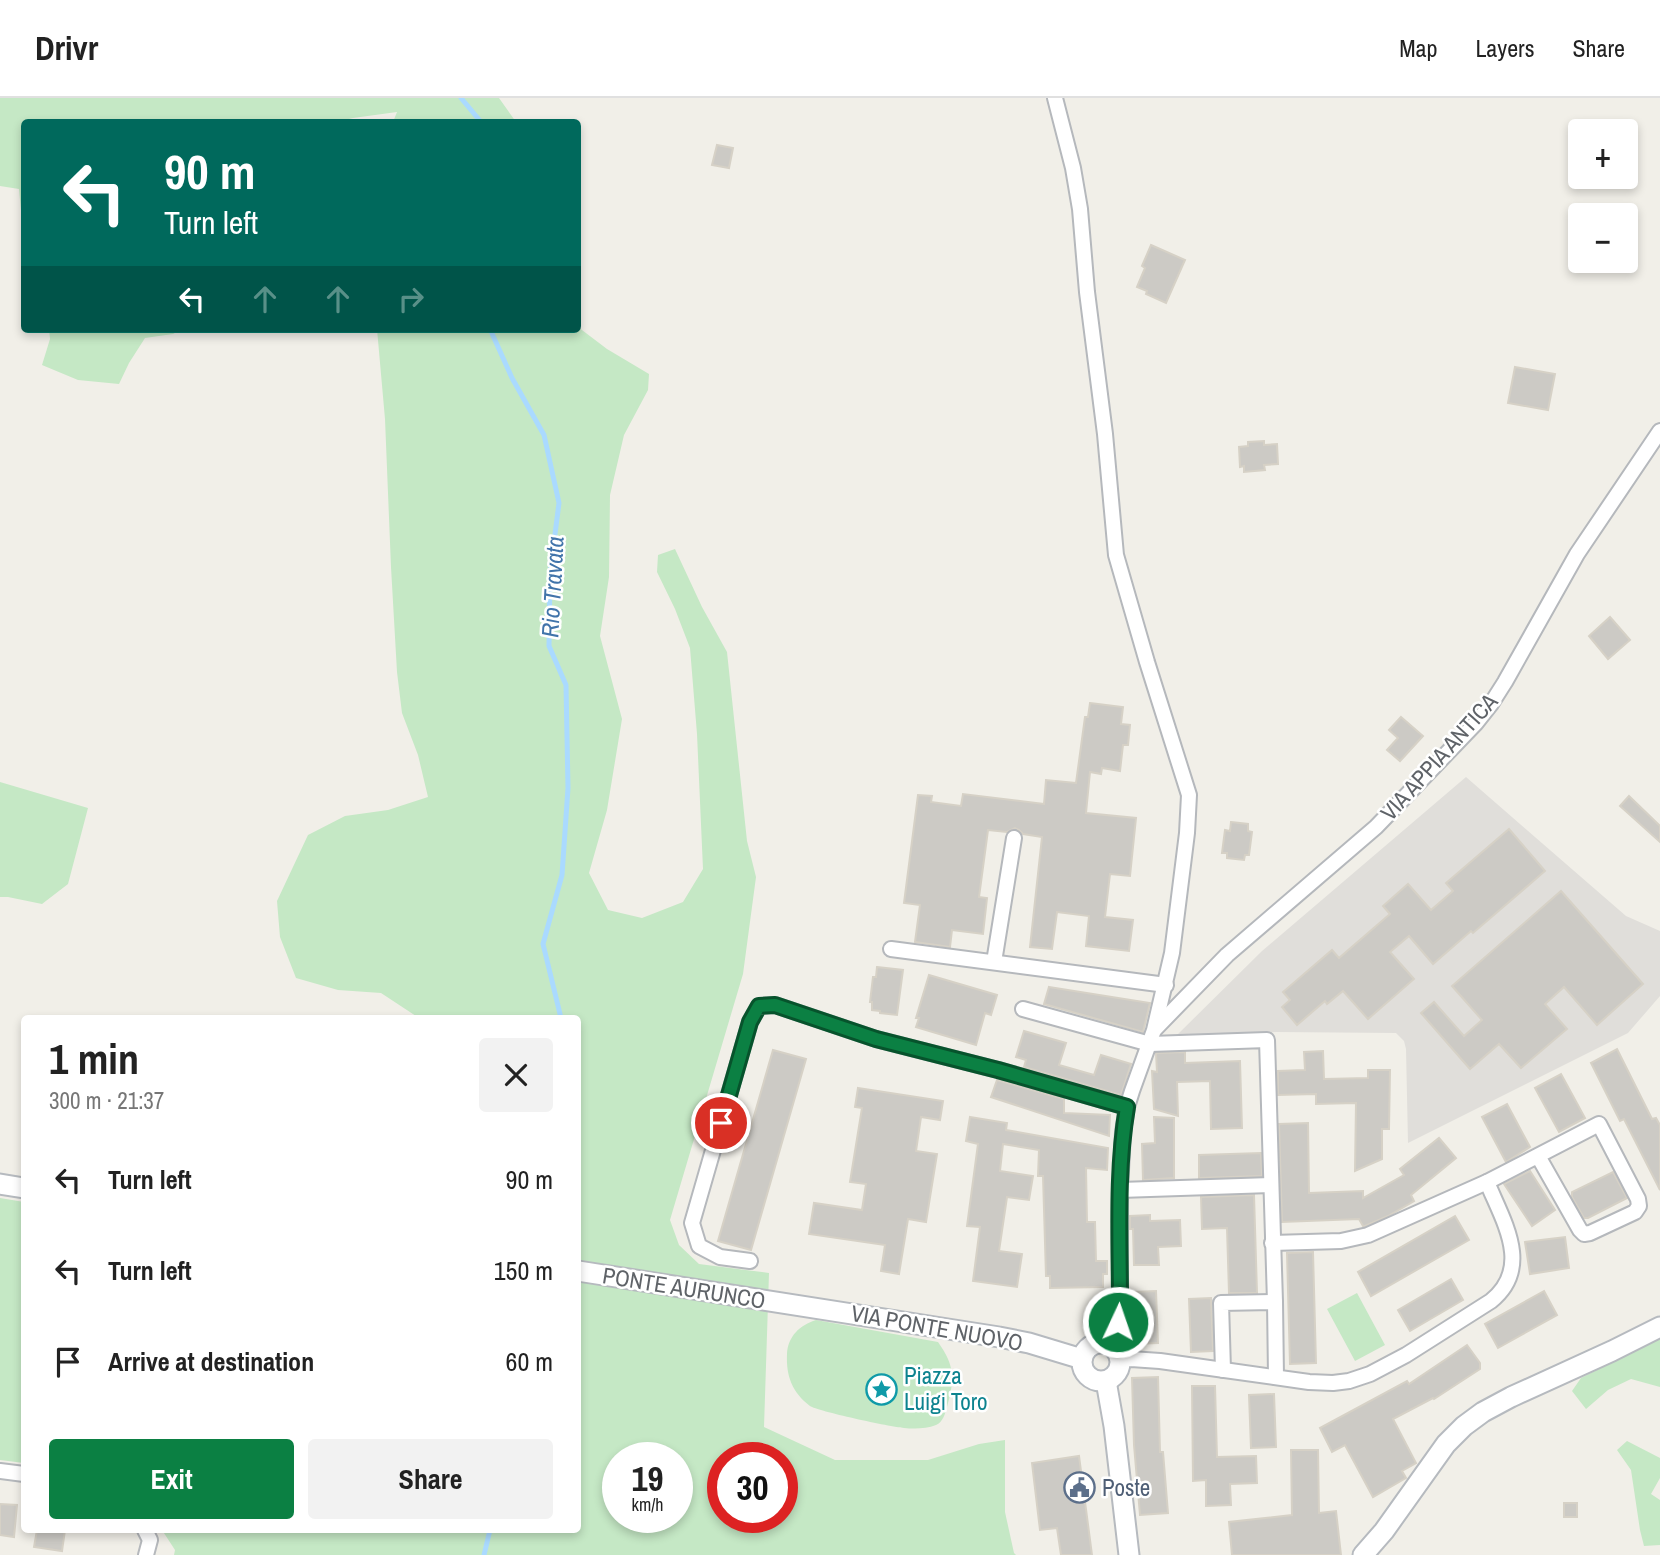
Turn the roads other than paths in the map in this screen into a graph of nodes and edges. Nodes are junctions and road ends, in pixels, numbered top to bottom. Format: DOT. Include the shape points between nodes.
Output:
graph roads {
  1 [pos="1055,98"];
  2 [pos="1660,431"];
  3 [pos="1014,838"];
  4 [pos="891,949"];
  5 [pos="995,962"];
  6 [pos="1166,985"];
  7 [pos="1023,1009"];
  8 [pos="1152,1037"];
  9 [pos="1127,1107"];
  10 [pos="1538,1156"];
  11 [pos="1487,1182"];
  12 [pos="0,1184"];
  13 [pos="1271,1185"];
  14 [pos="21,1188"];
  15 [pos="1120,1189"];
  16 [pos="1272,1243"];
  17 [pos="750,1261"];
  18 [pos="581,1271"];
  19 [pos="1275,1302"];
  20 [pos="791,1304"];
  21 [pos="1660,1327"];
  22 [pos="1115,1352"];
  23 [pos="1082,1359"];
  24 [pos="1223,1370"];
  25 [pos="1276,1377"];
  26 [pos="1107,1381"];
  27 [pos="0,1471"];
  28 [pos="21,1474"];
  29 [pos="1384,1531"];
  30 [pos="146,1533"];
  31 [pos="146,1555"];
  32 [pos="1129,1555"];
  33 [pos="1363,1555"];
  34 [pos="1373,1555"];
  1 -- 6 [label="street" via="1080,209 1116,555 1189,795"];
  2 -- 8 [label="street, VIA APPIA ANTICA" via="1577,554 1506,682 1476,723 1376,827 1227,955"];
  3 -- 5 [label="street"];
  4 -- 5 [label="street"];
  5 -- 6 [label="street"];
  6 -- 8 [label="street"];
  7 -- 8 [label="street"];
  8 -- 9 [label="street, VIA APPIA ANTICA"];
  8 -- 13 [label="street" via="1267,1040"];
  9 -- 15 [label="street, VIA APPIA ANTICA"];
  9 -- 17 [label="street" via="876,1039 775,1005 759,1006 750,1022 692,1223 699,1246 720,1257"];
  10 -- 10 [label="street" via="1599,1124 1639,1206 1635,1212 1584,1234"];
  10 -- 11 [label="street"];
  11 -- 16 [label="street" via="1368,1235 1341,1241"];
  11 -- 25 [label="street" via="1512,1241 1513,1261 1502,1292 1370,1374 1333,1383"];
  12 -- 14 [label="street"];
  13 -- 15 [label="street"];
  13 -- 16 [label="street"];
  15 -- 22 [label="street, VIA APPIA ANTICA" via="1120,1307"];
  16 -- 19 [label="street"];
  18 -- 20 [label="street, PONTE AURUNCO"];
  19 -- 24 [label="street" via="1221,1303"];
  19 -- 25 [label="street"];
  20 -- 23 [label="street, VIA PONTE NUOVO" via="1019,1341"];
  21 -- 29 [label="street" via="1474,1419 1446,1444"];
  22 -- 23 [label="street" via="1097,1343"];
  22 -- 24 [label="street" via="1131,1359"];
  22 -- 26 [label="street" via="1119,1371"];
  23 -- 26 [label="street" via="1088,1377"];
  24 -- 25 [label="street"];
  26 -- 32 [label="street"];
  27 -- 28 [label="street"];
  29 -- 33 [label="street"];
  29 -- 34 [label="street"];
  30 -- 31 [label="street" via="150,1540"];
}
